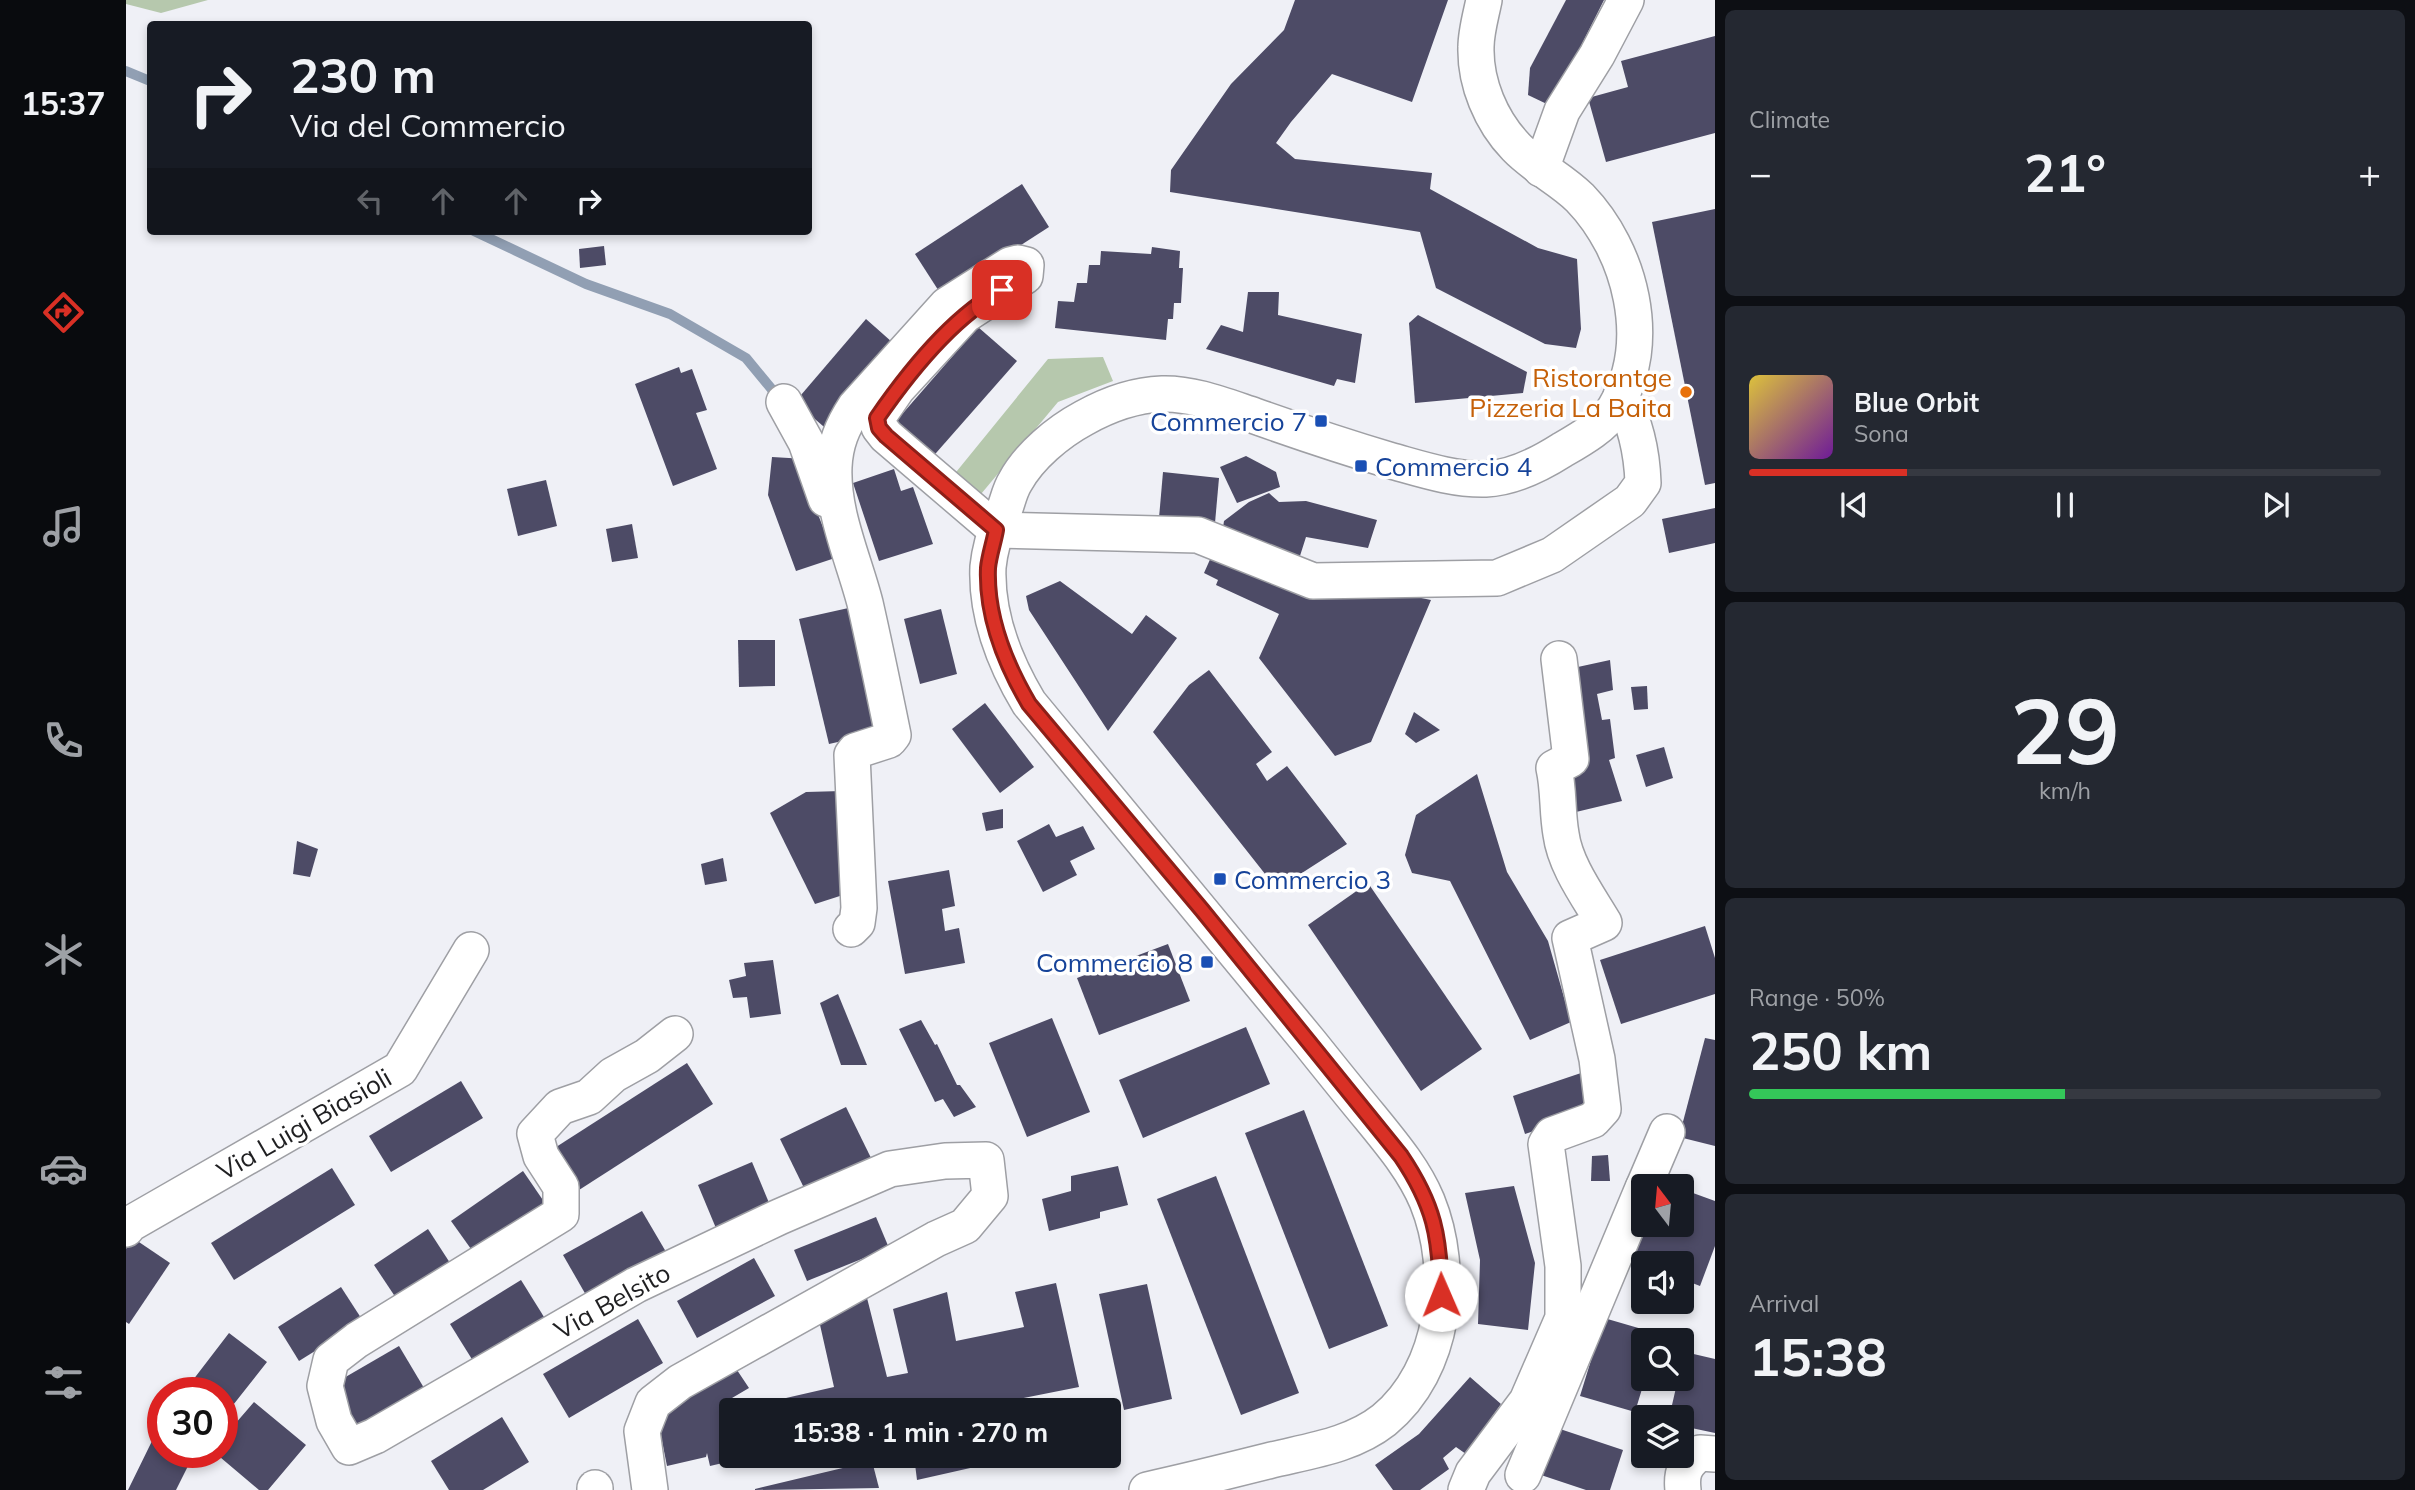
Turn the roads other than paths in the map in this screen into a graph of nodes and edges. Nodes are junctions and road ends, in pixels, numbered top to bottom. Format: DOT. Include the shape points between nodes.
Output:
graph roads {
  1 [pos="1484,0"];
  2 [pos="1626,0"];
  3 [pos="1541,169"];
  4 [pos="1621,396"];
  5 [pos="784,402"];
  6 [pos="843,524"];
  7 [pos="996,530"];
  8 [pos="1559,659"];
  9 [pos="851,929"];
  10 [pos="471,950"];
  11 [pos="675,1034"];
  12 [pos="1667,1132"];
  13 [pos="1649,1174"];
  14 [pos="1631,1222"];
  15 [pos="126,1229"];
  16 [pos="1715,1454"];
  17 [pos="1533,1485"];
  18 [pos="650,1490"];
  19 [pos="1147,1490"];
  20 [pos="1466,1490"];
  21 [pos="1683,1490"];
  1 -- 3 [label="street" via="1476,47 1481,85 1490,110 1514,146"];
  2 -- 3 [label="street" via="1562,111"];
  3 -- 4 [label="street" via="1591,211 1622,269 1635,329 1634,351"];
  4 -- 7 [label="street" via="1613,411 1578,440 1522,470 1487,479 1424,470 1208,400 1166,394 1134,397 1067,427 1036,455 1015,482"];
  4 -- 7 [label="street" via="1639,440 1643,484 1630,501 1552,555 1497,579 1313,581 1198,535"];
  5 -- 6 [label="street" via="806,442 828,507"];
  6 -- 7 [label="street" via="834,468 842,426 947,304 1018,263 1026,265 1025,276 965,315 897,389 877,418 886,436"];
  6 -- 9 [label="street" via="893,735 852,755 859,908"];
  7 -- 19 [label="street" via="988,567 992,608 1010,673 1029,704 1401,1156 1428,1202 1439,1245 1441,1295 1436,1340 1418,1381 1386,1418 1349,1441"];
  8 -- 20 [label="street" via="1571,759 1554,768 1561,835 1569,860 1604,923 1570,937 1597,1059 1603,1109 1593,1120 1552,1135 1546,1144 1563,1266 1563,1318 1527,1401 1473,1473"];
  10 -- 15 [label="street, Via Luigi Biasioli" via="400,1069"];
  11 -- 18 [label="street, Via Belsito" via="612,1075 589,1097 560,1107 535,1134 541,1156 561,1187 561,1214 357,1340 331,1360 324,1386 334,1420 349,1447 636,1285 779,1217 890,1169 986,1160 990,1196 965,1226 680,1381 653,1403 642,1431"];
  12 -- 13 [label="street"];
  14 -- 17 [label="street"];
  16 -- 21 [label="street" via="1700,1453 1686,1464"];
}
